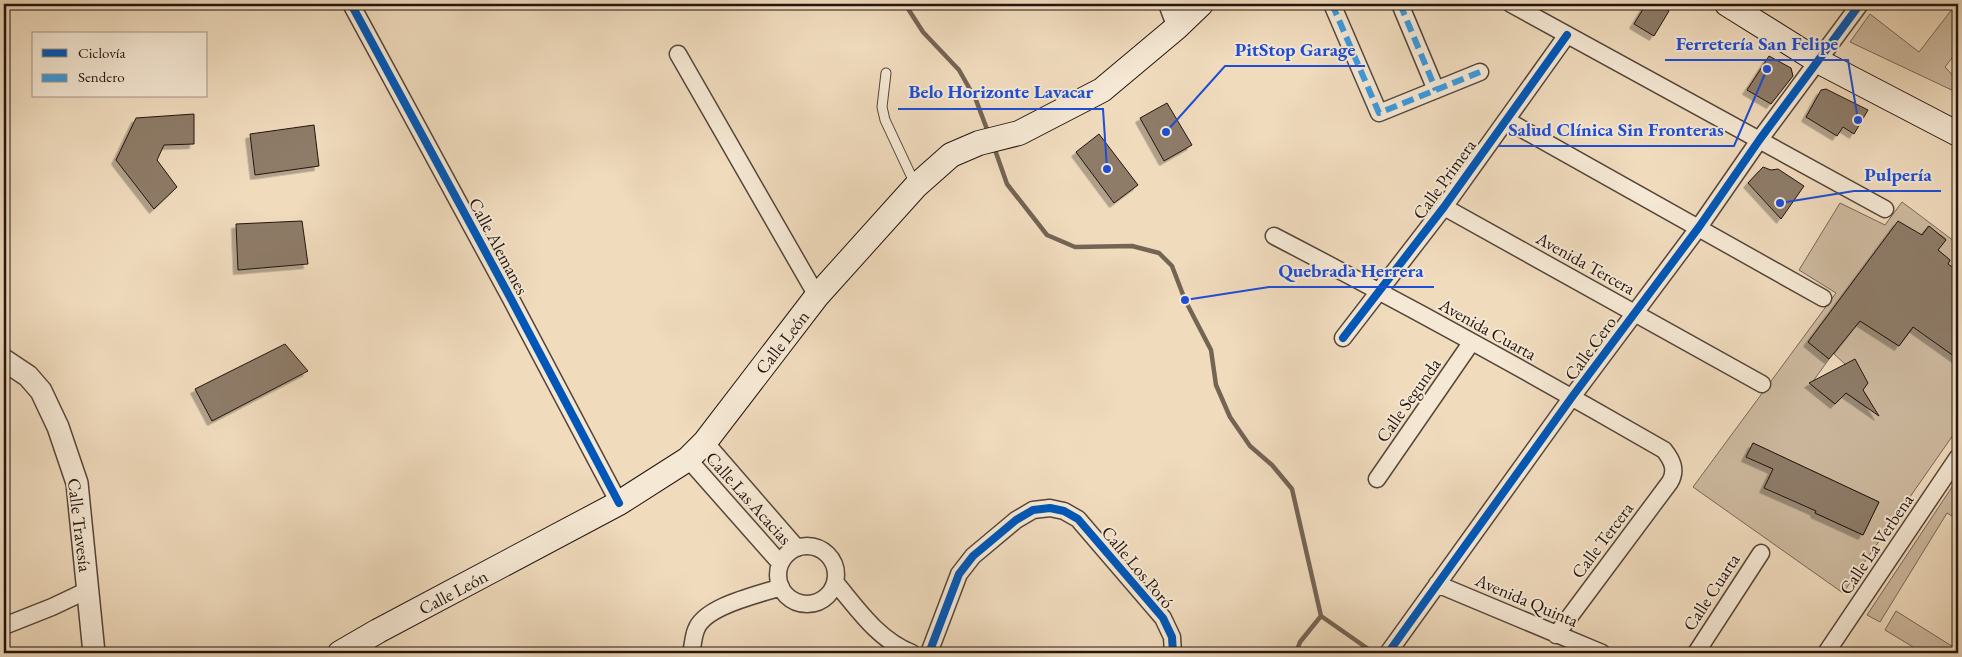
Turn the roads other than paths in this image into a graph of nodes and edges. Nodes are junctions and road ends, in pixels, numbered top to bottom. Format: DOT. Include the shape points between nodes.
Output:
graph roads {
  1 [pos="351,4"];
  2 [pos="1166,4"];
  3 [pos="1201,4"];
  4 [pos="1332,4"];
  5 [pos="1400,4"];
  6 [pos="1511,4"];
  7 [pos="1860,4"];
  8 [pos="1739,7"];
  9 [pos="1176,28"];
  10 [pos="1566,35"];
  11 [pos="678,54"];
  12 [pos="1818,61"];
  13 [pos="1480,72"];
  14 [pos="886,73"];
  15 [pos="1436,90"];
  16 [pos="1506,120"];
  17 [pos="1958,134"];
  18 [pos="1760,139"];
  19 [pos="916,186"];
  20 [pos="1444,207"];
  21 [pos="1885,209"];
  22 [pos="1699,227"];
  23 [pos="1274,236"];
  24 [pos="1380,291"];
  25 [pos="817,296"];
  26 [pos="1824,298"];
  27 [pos="1634,313"];
  28 [pos="1343,338"];
  29 [pos="1471,343"];
  30 [pos="4,360"];
  31 [pos="1762,384"];
  32 [pos="1572,397"];
  33 [pos="705,442"];
  34 [pos="1958,458"];
  35 [pos="688,459"];
  36 [pos="1674,467"];
  37 [pos="1378,479"];
  38 [pos="619,503"];
  39 [pos="797,548"];
  40 [pos="1761,553"];
  41 [pos="780,564"];
  42 [pos="834,582"];
  43 [pos="1436,584"];
  44 [pos="781,587"];
  45 [pos="88,590"];
  46 [pos="6,622"];
  47 [pos="1556,634"];
  48 [pos="1388,652"];
  49 [pos="94,653"];
  50 [pos="340,653"];
  51 [pos="691,653"];
  52 [pos="912,653"];
  53 [pos="928,653"];
  54 [pos="1173,653"];
  55 [pos="1602,653"];
  56 [pos="1696,653"];
  57 [pos="1826,653"];
  1 -- 38 [label="street, Calle Alemanes"];
  2 -- 9 [label="street"];
  3 -- 9 [label="main road, Calle León"];
  4 -- 15 [label="street" via="1379,113"];
  5 -- 15 [label="street"];
  6 -- 10 [label="street"];
  7 -- 12 [label="street"];
  8 -- 12 [label="main road"];
  9 -- 19 [label="main road, Calle León" via="1102,90 1019,133 979,143 950,155"];
  10 -- 16 [label="street, Calle Primera"];
  10 -- 18 [label="street"];
  11 -- 25 [label="street"];
  12 -- 17 [label="main road"];
  12 -- 18 [label="street, Calle Cero"];
  13 -- 15 [label="street"];
  14 -- 19 [label="lane" via="882,107 885,120"];
  16 -- 20 [label="street, Calle Primera"];
  16 -- 22 [label="street"];
  18 -- 21 [label="street"];
  18 -- 22 [label="street, Calle Cero"];
  19 -- 25 [label="main road, Calle León"];
  20 -- 24 [label="street, Calle Primera"];
  20 -- 27 [label="street, Avenida Tercera"];
  22 -- 26 [label="street"];
  22 -- 27 [label="street, Calle Cero"];
  23 -- 24 [label="street, Avenida Cuarta"];
  24 -- 28 [label="street, Calle Primera"];
  24 -- 29 [label="street, Avenida Cuarta"];
  25 -- 33 [label="main road, Calle León"];
  27 -- 31 [label="street, Avenida Tercera"];
  27 -- 32 [label="street, Calle Cero"];
  29 -- 32 [label="street, Avenida Cuarta"];
  29 -- 37 [label="street, Calle Segunda"];
  30 -- 45 [label="street, Calle Travesía" via="28,376 41,391 58,427 77,483"];
  32 -- 36 [label="street, Avenida Cuarta" via="1664,450"];
  32 -- 43 [label="street, Calle Cero"];
  33 -- 35 [label="main road, Calle León"];
  33 -- 39 [label="street, Calle Las Acacias"];
  34 -- 57 [label="street, Calle La Verbena"];
  35 -- 38 [label="main road, Calle León"];
  35 -- 41 [label="street, Calle Las Acacias"];
  36 -- 47 [label="street, Calle Tercera" via="1670,482"];
  38 -- 50 [label="main road, Calle León"];
  39 -- 41 [label="street, Calle Las Acacias"];
  39 -- 42 [label="street, Calle Las Acacias" via="815,547 824,551 834,566"];
  40 -- 56 [label="street, Calle Cuarta"];
  41 -- 44 [label="street, Calle Las Acacias"];
  42 -- 44 [label="street" via="830,592 813,603 794,600"];
  42 -- 52 [label="street" via="874,628 902,650"];
  43 -- 47 [label="street, Avenida Quinta"];
  43 -- 48 [label="street, Calle Cero"];
  44 -- 51 [label="street" via="706,615 696,629"];
  45 -- 46 [label="street" via="52,607"];
  45 -- 49 [label="street, Calle Travesía"];
  47 -- 55 [label="street, Avenida Quinta"];
  53 -- 54 [label="street, Calle Los Poró" via="960,574 973,556 1016,520 1033,510 1050,508 1078,519 1162,618 1172,637"];
}
